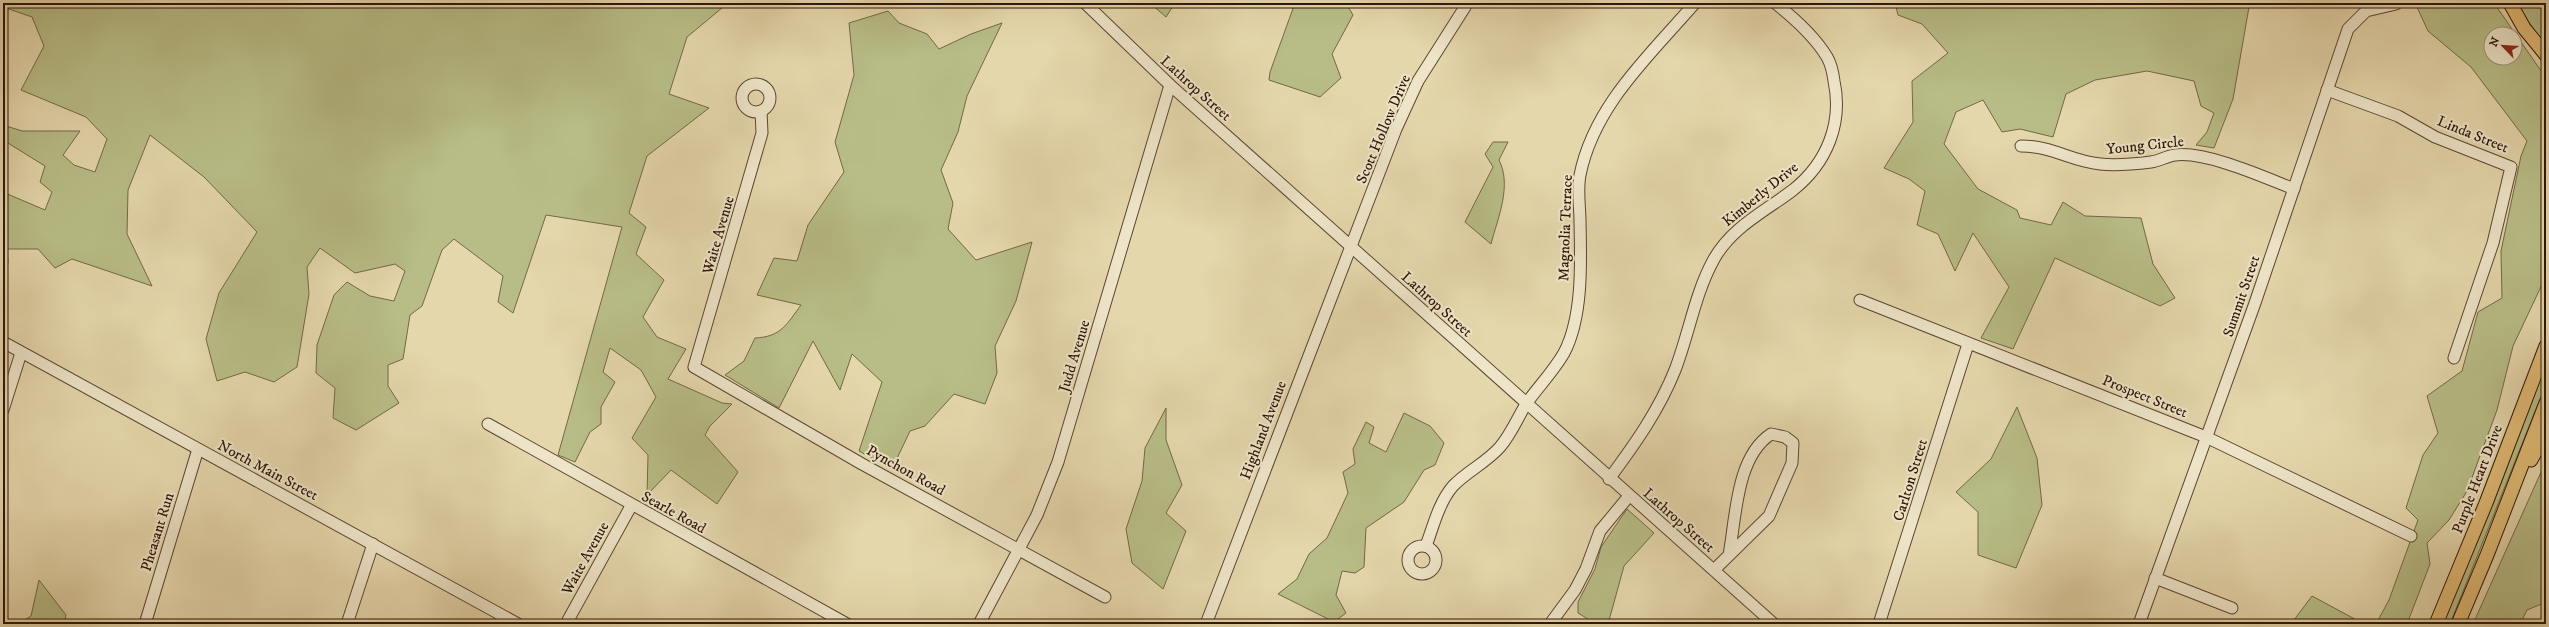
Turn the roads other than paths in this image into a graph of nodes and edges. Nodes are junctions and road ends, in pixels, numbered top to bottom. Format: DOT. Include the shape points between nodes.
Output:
graph roads {
  1 [pos="1085,3"];
  2 [pos="1695,3"];
  3 [pos="1775,3"];
  4 [pos="2510,3"];
  5 [pos="2396,4"];
  6 [pos="1465,7"];
  7 [pos="2546,55"];
  8 [pos="1170,85"];
  9 [pos="2327,90"];
  10 [pos="761,111"];
  11 [pos="2021,146"];
  12 [pos="2294,189"];
  13 [pos="1350,247"];
  14 [pos="1860,300"];
  15 [pos="2546,338"];
  16 [pos="3,342"];
  17 [pos="1968,344"];
  18 [pos="2544,351"];
  19 [pos="22,353"];
  20 [pos="2454,358"];
  21 [pos="694,367"];
  22 [pos="2546,403"];
  23 [pos="1526,404"];
  24 [pos="3,410"];
  25 [pos="488,424"];
  26 [pos="2546,432"];
  27 [pos="2206,437"];
  28 [pos="198,449"];
  29 [pos="1609,478"];
  30 [pos="1629,496"];
  31 [pos="631,506"];
  32 [pos="2501,521"];
  33 [pos="2410,536"];
  34 [pos="374,544"];
  35 [pos="1426,546"];
  36 [pos="1020,549"];
  37 [pos="1728,555"];
  38 [pos="1714,570"];
  39 [pos="2155,578"];
  40 [pos="1106,597"];
  41 [pos="2232,608"];
  42 [pos="145,624"];
  43 [pos="347,624"];
  44 [pos="518,624"];
  45 [pos="566,624"];
  46 [pos="847,624"];
  47 [pos="979,624"];
  48 [pos="1206,624"];
  49 [pos="1550,624"];
  50 [pos="1774,624"];
  51 [pos="1879,624"];
  52 [pos="2140,624"];
  53 [pos="2436,624"];
  54 [pos="2458,624"];
  1 -- 8 [label="street, Lathrop Street"];
  2 -- 23 [label="street, Magnolia Terrace" via="1623,85 1604,112 1588,149 1578,192 1580,223 1576,318 1564,353"];
  3 -- 29 [label="street, Kimberly Drive" via="1792,17 1828,58 1838,99 1834,133 1825,154 1809,175 1735,231 1722,246 1706,275 1675,370 1659,406"];
  4 -- 7 [label="main road" via="2524,28"];
  5 -- 9 [label="street, Summit Street" via="2366,11 2356,19 2348,30"];
  6 -- 13 [label="street, Scott Hollow Drive" via="1407,103"];
  8 -- 13 [label="street, Lathrop Street"];
  8 -- 36 [label="street, Judd Avenue" via="1058,462"];
  9 -- 12 [label="street, Summit Street"];
  9 -- 20 [label="street, Linda Street" via="2398,116 2435,137 2511,167 2493,243"];
  10 -- 21 [label="street, Waite Avenue" via="762,133"];
  11 -- 12 [label="street, Young Circle" via="2047,148 2081,162 2102,164 2152,162 2175,155 2195,155 2236,166"];
  12 -- 27 [label="street, Summit Street"];
  13 -- 23 [label="street, Lathrop Street"];
  13 -- 48 [label="street, Highland Avenue"];
  14 -- 17 [label="street, Prospect Street"];
  15 -- 18 [label="main road, Purple Heart Drive"];
  16 -- 19 [label="street, North Main Street"];
  17 -- 27 [label="street, Prospect Street"];
  17 -- 51 [label="street, Carlton Street"];
  18 -- 53 [label="main road, Purple Heart Drive"];
  19 -- 24 [label="street"];
  19 -- 28 [label="street, North Main Street"];
  21 -- 36 [label="street, Pynchon Road" via="862,464"];
  22 -- 32 [label="main road"];
  23 -- 29 [label="street, Lathrop Street"];
  23 -- 35 [label="street, Magnolia Terrace" via="1499,448 1464,476 1448,493"];
  25 -- 31 [label="street, Searle Road"];
  26 -- 32 [label="main road"];
  27 -- 33 [label="street, Prospect Street"];
  27 -- 39 [label="street, Summit Street"];
  28 -- 34 [label="street, North Main Street"];
  28 -- 42 [label="street, Pheasant Run"];
  29 -- 30 [label="street, Lathrop Street"];
  30 -- 38 [label="street, Lathrop Street"];
  30 -- 49 [label="street" via="1600,531 1579,583"];
  31 -- 45 [label="street, Waite Avenue"];
  31 -- 46 [label="street, Searle Road"];
  32 -- 54 [label="main road"];
  34 -- 43 [label="street"];
  34 -- 44 [label="street, North Main Street"];
  36 -- 40 [label="street, Pynchon Road"];
  36 -- 47 [label="street, Judd Avenue"];
  37 -- 37 [label="street" via="1737,496 1756,447 1771,434 1785,437 1794,446 1792,462 1769,516"];
  37 -- 38 [label="street"];
  38 -- 50 [label="street, Lathrop Street"];
  39 -- 41 [label="street"];
  39 -- 52 [label="street, Summit Street"];
}
